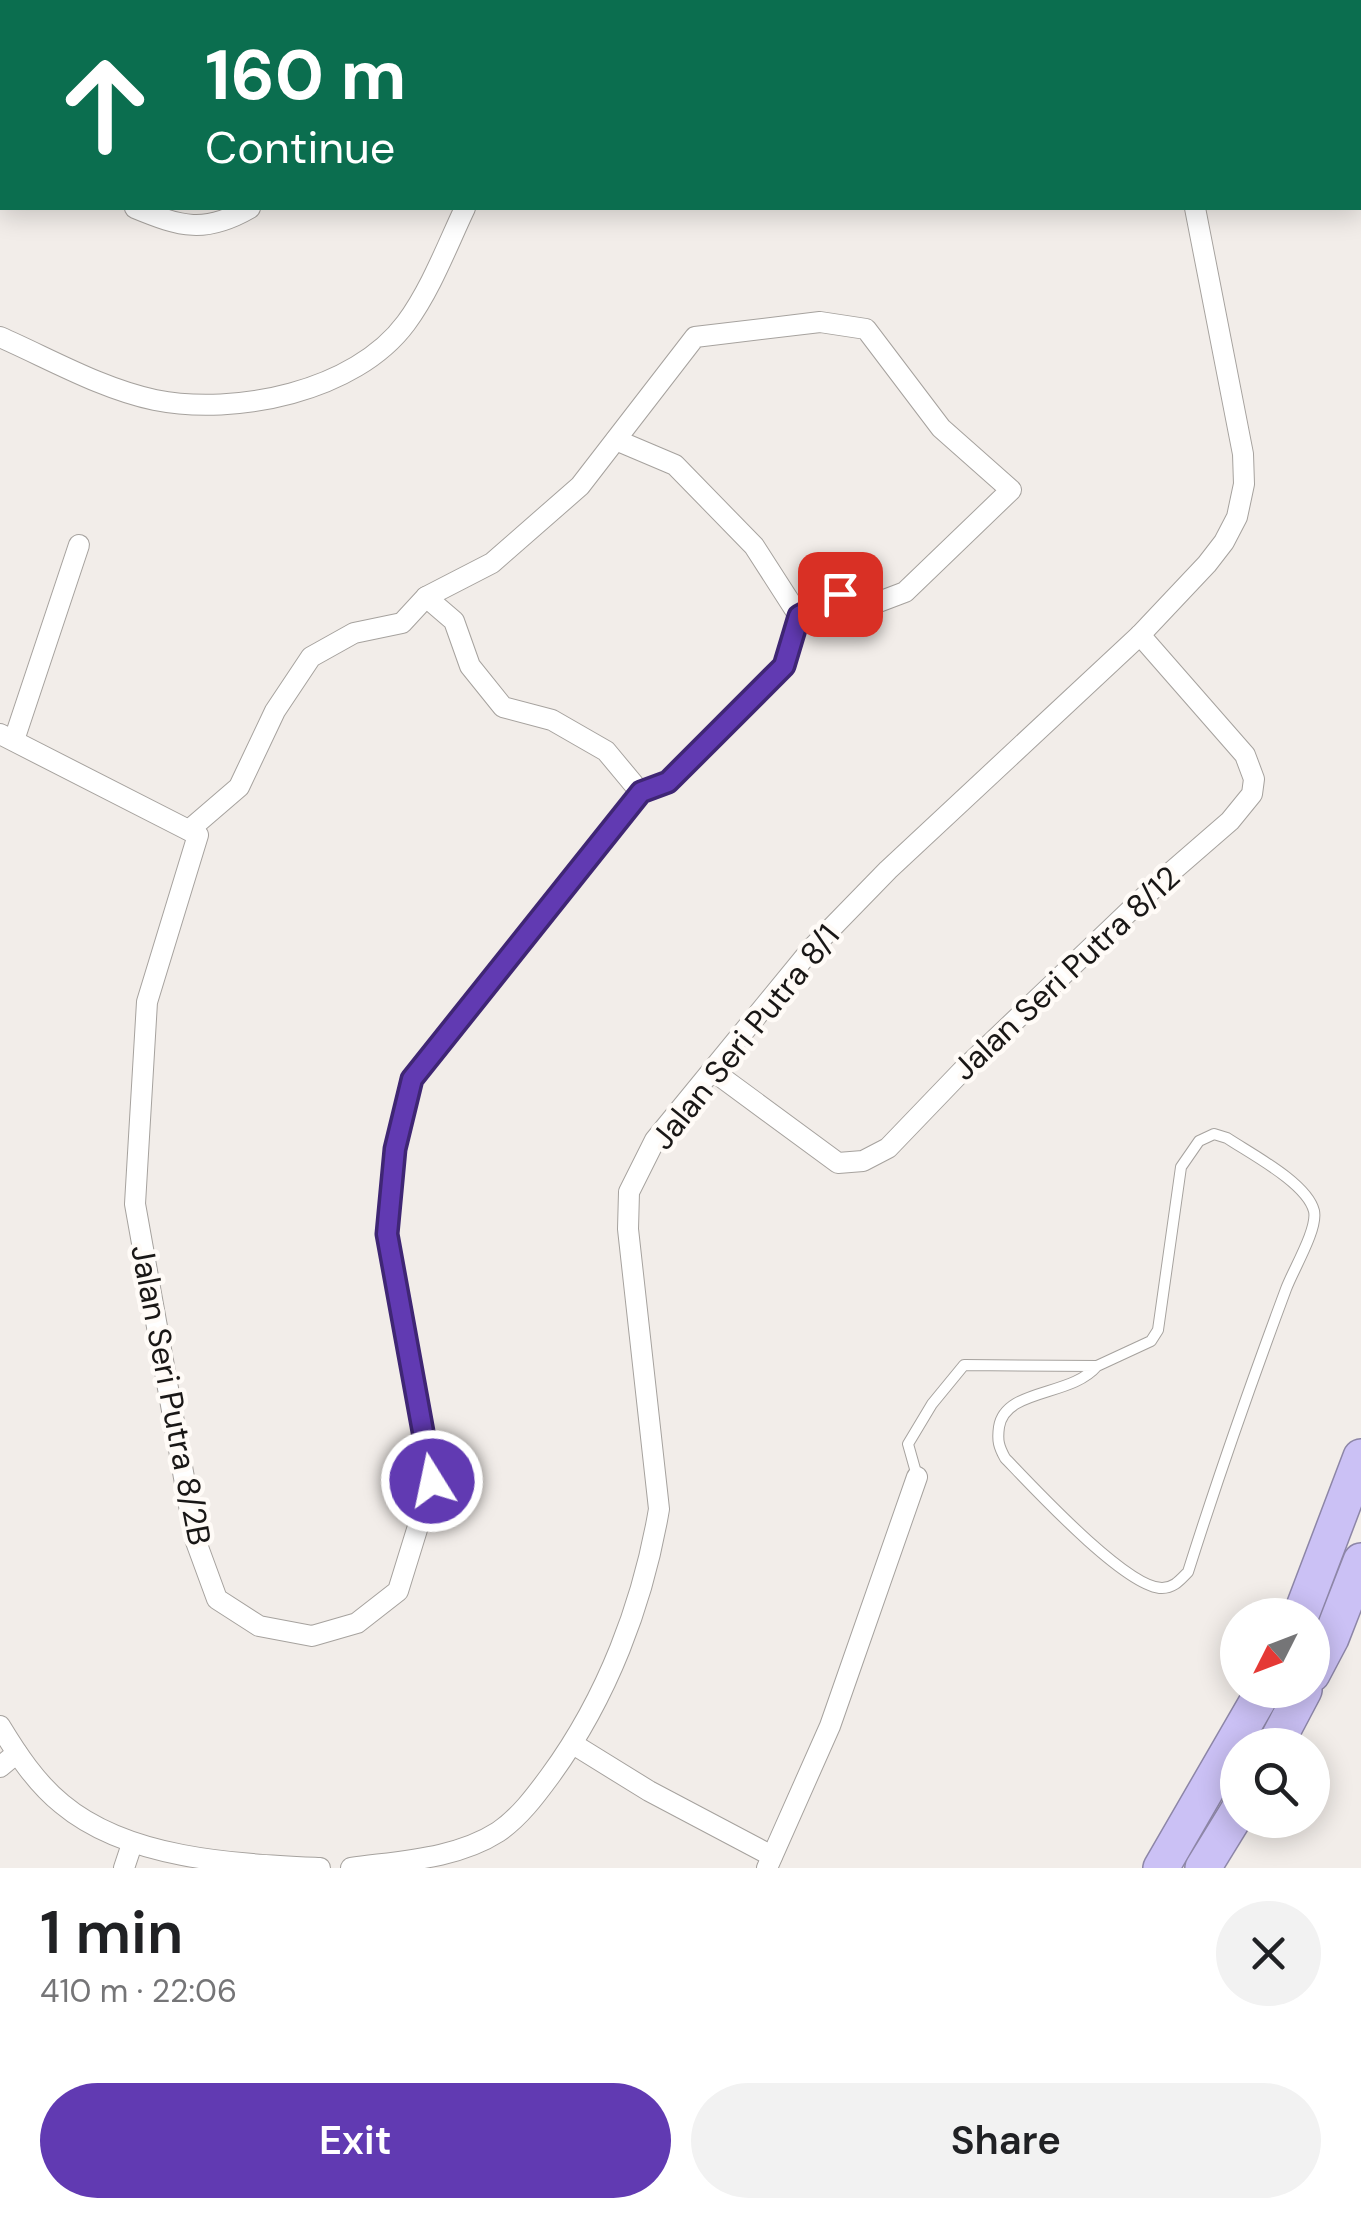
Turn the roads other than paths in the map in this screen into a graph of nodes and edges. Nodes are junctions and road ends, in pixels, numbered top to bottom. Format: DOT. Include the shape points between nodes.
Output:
graph roads {
  1 [pos="140,210"];
  2 [pos="246,210"];
  3 [pos="464,210"];
  4 [pos="1195,210"];
  5 [pos="0,337"];
  6 [pos="616,440"];
  7 [pos="79,545"];
  8 [pos="426,597"];
  9 [pos="799,616"];
  10 [pos="1140,635"];
  11 [pos="7,737"];
  12 [pos="641,792"];
  13 [pos="189,830"];
  14 [pos="714,1071"];
  15 [pos="1098,1366"];
  16 [pos="1361,1457"];
  17 [pos="917,1477"];
  18 [pos="1361,1561"];
  19 [pos="1307,1598"];
  20 [pos="1330,1640"];
  21 [pos="1254,1708"];
  22 [pos="0,1726"];
  23 [pos="573,1744"];
  24 [pos="17,1753"];
  25 [pos="0,1767"];
  26 [pos="1221,1838"];
  27 [pos="132,1844"];
  28 [pos="464,1859"];
  29 [pos="770,1862"];
  30 [pos="124,1868"];
  31 [pos="312,1868"];
  32 [pos="320,1868"];
  33 [pos="351,1868"];
  34 [pos="1161,1868"];
  35 [pos="1203,1868"];
  1 -- 2 [label="street" via="202,227"];
  3 -- 5 [label="street" via="404,327 329,380 273,401 154,400"];
  4 -- 10 [label="street, Jalan Seri Putra 8/1" via="1244,484 1224,542"];
  6 -- 8 [label="street" via="580,486 492,563"];
  6 -- 9 [label="street" via="675,465 754,546"];
  6 -- 9 [label="street" via="694,337 820,322 866,329 941,428 1011,490 906,592 876,603 840,594"];
  7 -- 11 [label="street"];
  8 -- 12 [label="street" via="454,621 470,666 504,707 552,720 606,751"];
  8 -- 13 [label="street" via="402,623 354,633 311,657 274,711 239,787"];
  9 -- 12 [label="street" via="784,666 668,782"];
  10 -- 14 [label="street, Jalan Seri Putra 8/1" via="888,870 813,947"];
  10 -- 14 [label="street, Jalan Seri Putra 8/12" via="1245,754 1252,794 1230,821 962,1070 888,1148 864,1161 838,1163"];
  11 -- 13 [label="street"];
  12 -- 13 [label="street, Jalan Seri Putra 8/2B" via="412,1079 395,1149 387,1234 432,1481 398,1592 358,1624 312,1636 259,1626 217,1599 195,1538 135,1204 147,1002 198,835"];
  14 -- 23 [label="street, Jalan Seri Putra 8/1" via="656,1140 630,1192 628,1229 659,1510 635,1609"];
  15 -- 15 [label="lane" via="1151,1341 1158,1330 1180,1167 1200,1141 1214,1134 1227,1138 1297,1186 1314,1207 1315,1223 1251,1383 1188,1572 1176,1584 1144,1583 1101,1552 1006,1458 997,1441 1010,1404 1080,1382"];
  15 -- 17 [label="lane" via="964,1365 908,1444"];
  16 -- 19 [label="highway"];
  17 -- 29 [label="street" via="830,1726"];
  18 -- 20 [label="highway"];
  21 -- 34 [label="highway"];
  22 -- 24 [label="street"];
  23 -- 28 [label="street, Jalan Seri Putra 8/1" via="532,1800"];
  23 -- 29 [label="street"];
  24 -- 25 [label="street"];
  24 -- 27 [label="street" via="61,1804"];
  26 -- 35 [label="highway"];
  27 -- 30 [label="street"];
  27 -- 31 [label="street" via="259,1866"];
  28 -- 33 [label="street, Jalan Seri Putra 8/1"];
  31 -- 32 [label="street"];
}
